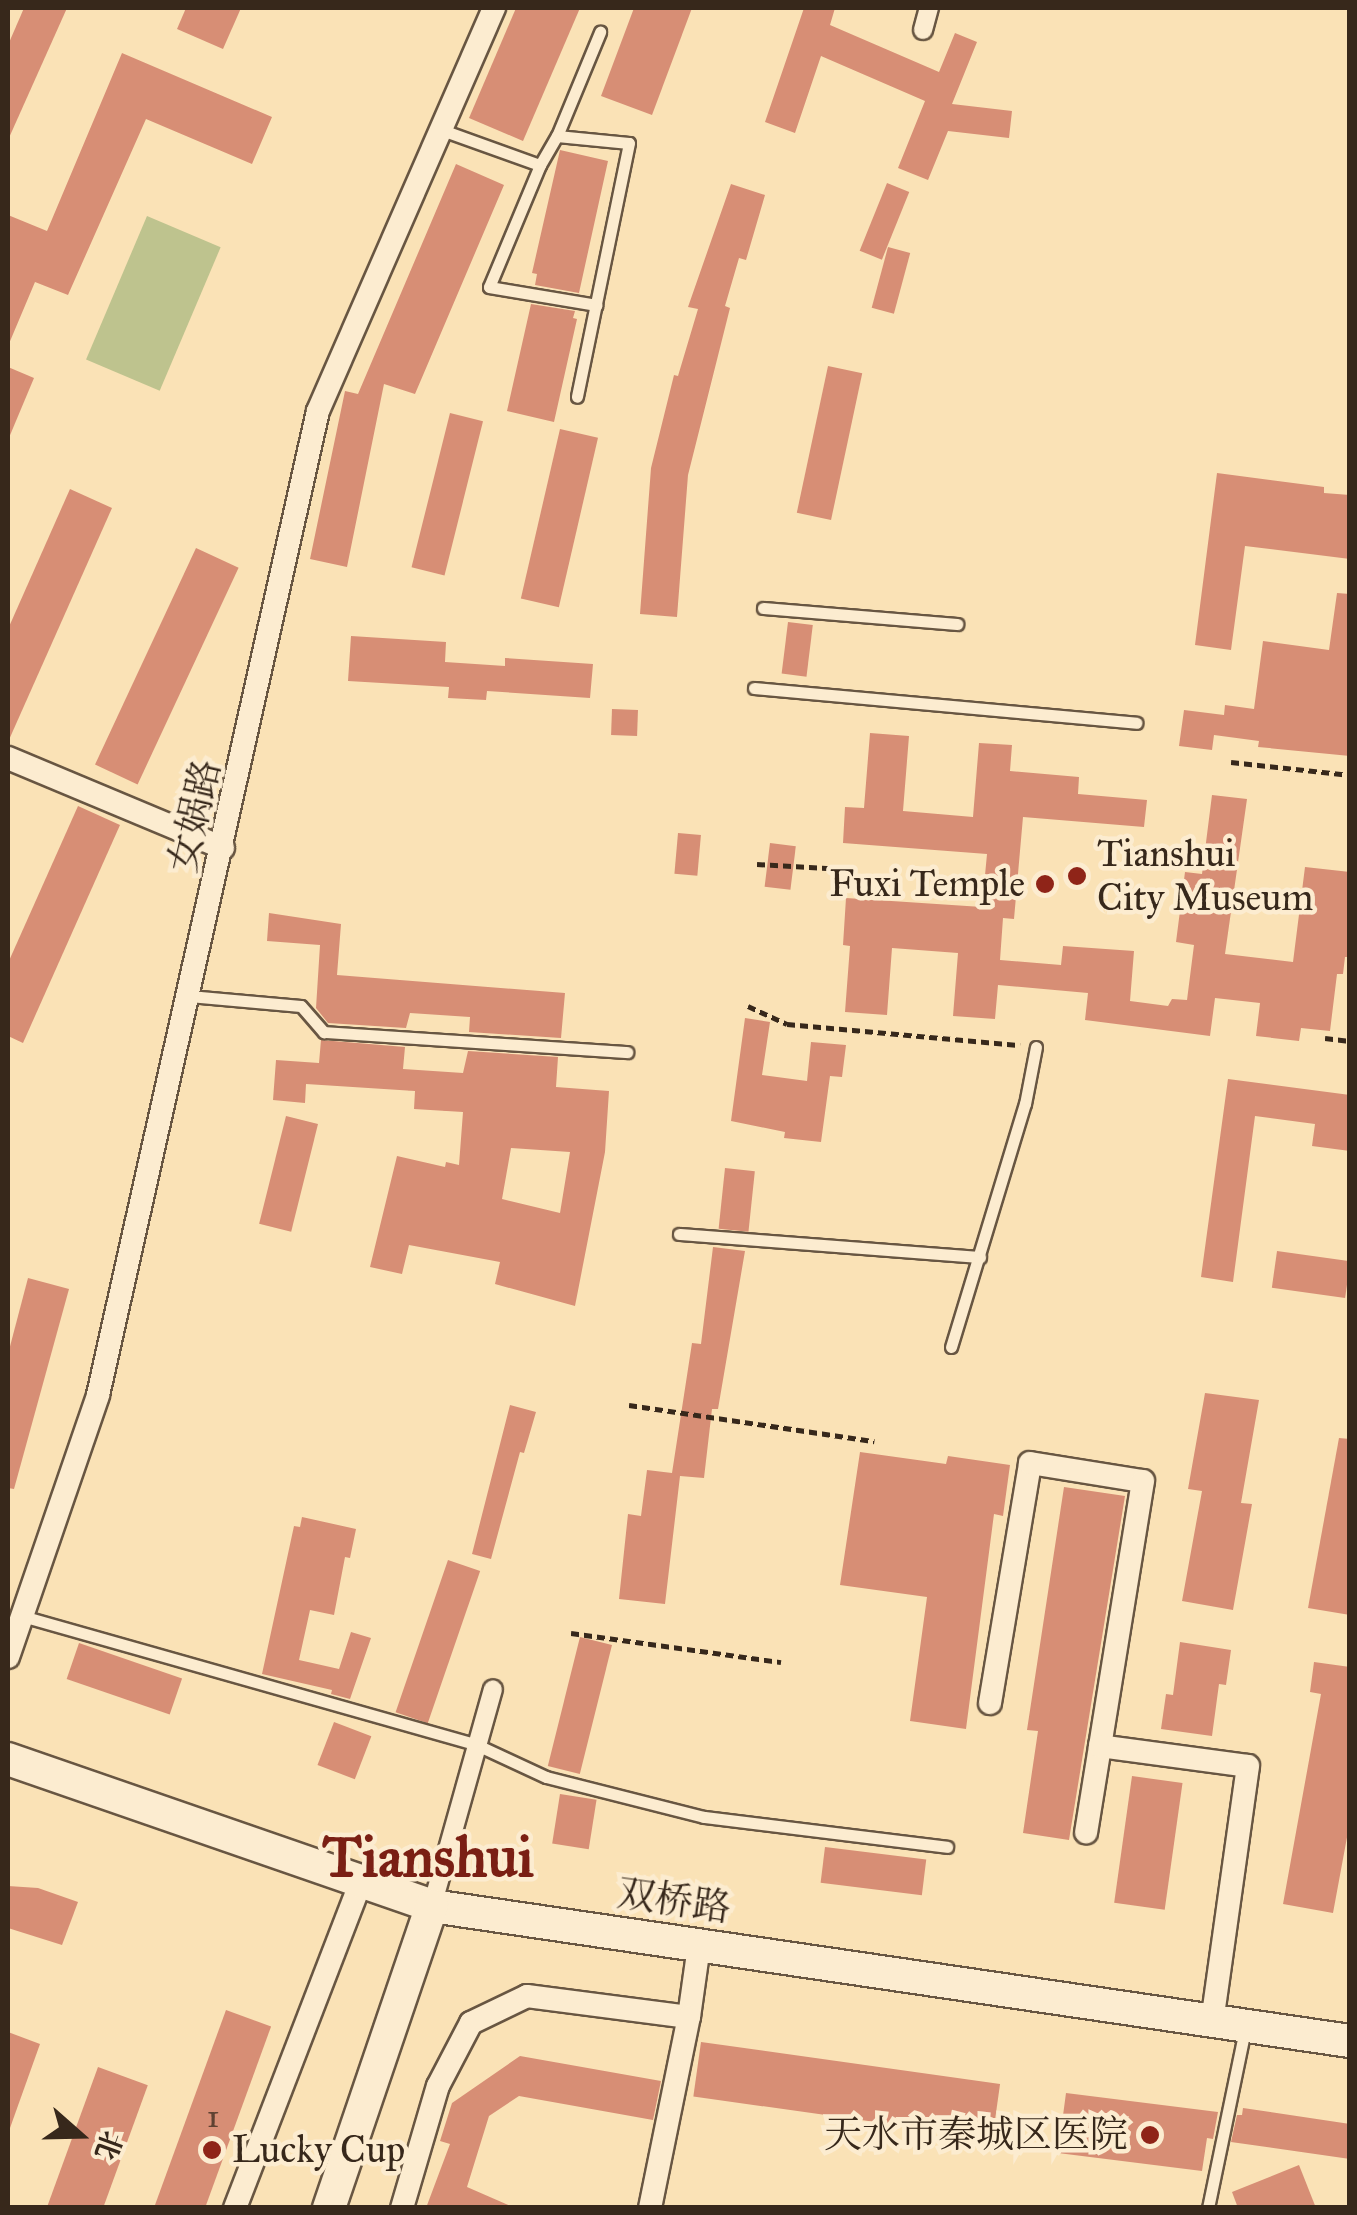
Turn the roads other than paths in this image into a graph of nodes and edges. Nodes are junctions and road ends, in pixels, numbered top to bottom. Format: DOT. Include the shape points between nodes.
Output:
graph roads {
  1 [pos="494,8"];
  2 [pos="929,8"];
  3 [pos="923,30"];
  4 [pos="600,32"];
  5 [pos="442,130"];
  6 [pos="557,136"];
  7 [pos="540,166"];
  8 [pos="596,305"];
  9 [pos="576,397"];
  10 [pos="763,608"];
  11 [pos="957,624"];
  12 [pos="754,688"];
  13 [pos="1136,723"];
  14 [pos="8,758"];
  15 [pos="224,848"];
  16 [pos="189,996"];
  17 [pos="1036,1047"];
  18 [pos="627,1052"];
  19 [pos="678,1234"];
  20 [pos="980,1257"];
  21 [pos="950,1347"];
  22 [pos="22,1616"];
  23 [pos="8,1657"];
  24 [pos="493,1689"];
  25 [pos="990,1702"];
  26 [pos="478,1745"];
  27 [pos="1100,1746"];
  28 [pos="8,1760"];
  29 [pos="1086,1832"];
  30 [pos="947,1847"];
  31 [pos="361,1882"];
  32 [pos="432,1906"];
  33 [pos="699,1946"];
  34 [pos="689,2017"];
  35 [pos="1212,2021"];
  36 [pos="1246,2026"];
  37 [pos="1350,2041"];
  38 [pos="235,2208"];
  39 [pos="329,2208"];
  40 [pos="402,2208"];
  41 [pos="650,2208"];
  42 [pos="1208,2208"];
  1 -- 5 [label="street, 女娲路"];
  2 -- 3 [label="street"];
  4 -- 6 [label="lane"];
  5 -- 7 [label="lane"];
  5 -- 15 [label="street, 女娲路" via="318,412"];
  6 -- 7 [label="lane"];
  6 -- 8 [label="lane" via="628,143"];
  7 -- 8 [label="lane" via="489,287"];
  8 -- 9 [label="lane"];
  10 -- 11 [label="lane"];
  12 -- 13 [label="lane"];
  14 -- 15 [label="street"];
  15 -- 16 [label="street, 女娲路"];
  16 -- 18 [label="lane" via="301,1006 324,1032"];
  16 -- 22 [label="street, 女娲路" via="98,1395"];
  17 -- 20 [label="lane"];
  19 -- 20 [label="lane"];
  20 -- 21 [label="lane"];
  22 -- 23 [label="street, 女娲路"];
  22 -- 26 [label="lane"];
  24 -- 26 [label="street"];
  25 -- 27 [label="street" via="1030,1463 1143,1481"];
  26 -- 30 [label="lane" via="546,1777 704,1817"];
  26 -- 32 [label="street"];
  27 -- 29 [label="street"];
  27 -- 35 [label="street" via="1248,1766"];
  28 -- 31 [label="main road, 双桥路"];
  31 -- 32 [label="main road, 双桥路"];
  31 -- 38 [label="street"];
  32 -- 33 [label="main road, 双桥路"];
  32 -- 39 [label="main road"];
  33 -- 34 [label="street"];
  33 -- 35 [label="main road, 双桥路"];
  34 -- 40 [label="street" via="527,1996 471,2023 438,2086"];
  34 -- 41 [label="street"];
  35 -- 36 [label="main road, 双桥路"];
  36 -- 37 [label="main road, 双桥路"];
  36 -- 42 [label="lane"];
}
